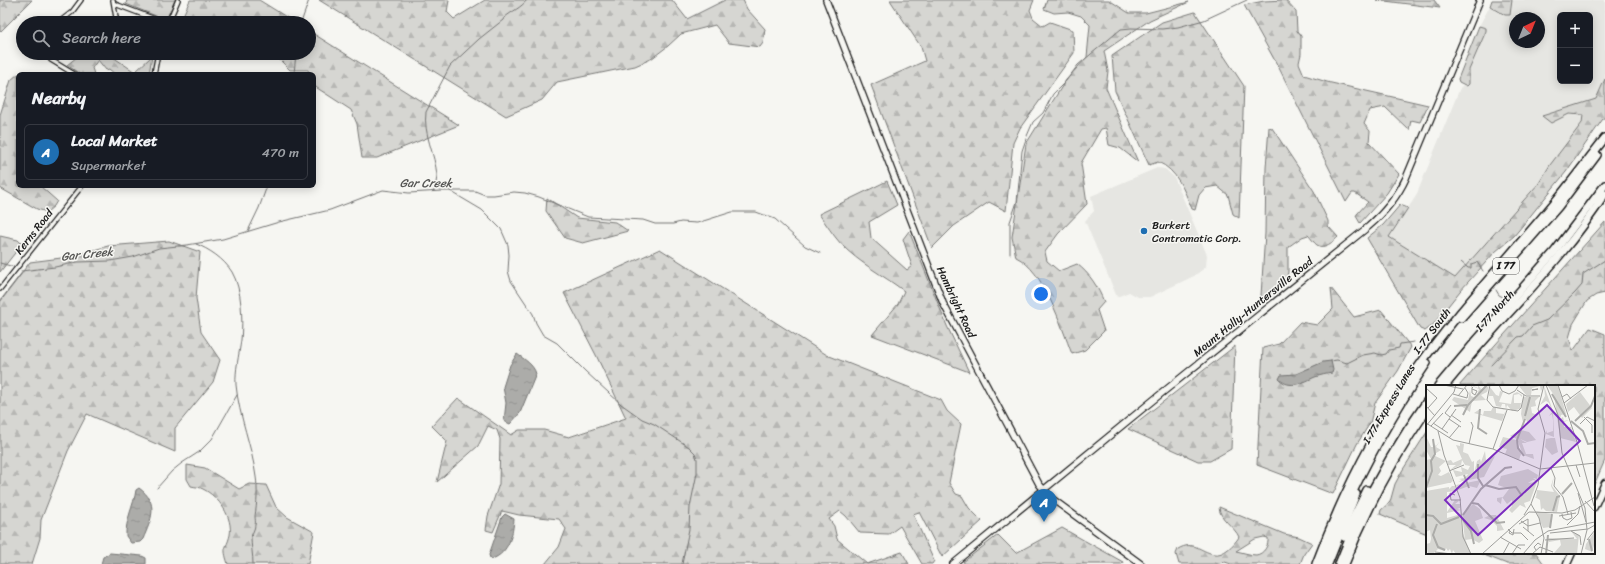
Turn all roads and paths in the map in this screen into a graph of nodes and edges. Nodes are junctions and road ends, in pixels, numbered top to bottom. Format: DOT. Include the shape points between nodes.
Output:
graph roads {
  1 [pos="82,0"];
  2 [pos="178,0"];
  3 [pos="826,0"];
  4 [pos="1480,0"];
  5 [pos="114,2"];
  6 [pos="67,16"];
  7 [pos="116,16"];
  8 [pos="148,16"];
  9 [pos="171,16"];
  10 [pos="51,60"];
  11 [pos="157,60"];
  12 [pos="71,72"];
  13 [pos="154,72"];
  14 [pos="1605,138"];
  15 [pos="1605,142"];
  16 [pos="1605,185"];
  17 [pos="80,188"];
  18 [pos="1605,194"];
  19 [pos="0,289"];
  20 [pos="1439,385"];
  21 [pos="1446,385"];
  22 [pos="1426,402"];
  23 [pos="1426,412"];
  24 [pos="1381,437"];
  25 [pos="1398,444"];
  26 [pos="1605,483"];
  27 [pos="1043,490"];
  28 [pos="1595,505"];
  29 [pos="1572,554"];
  30 [pos="953,564"];
  31 [pos="1141,564"];
  32 [pos="1316,564"];
  33 [pos="1322,564"];
  34 [pos="1328,564"];
  35 [pos="1333,564"];
  36 [pos="1338,564"];
  37 [pos="1345,564"];
  38 [pos="1567,564"];
  1 -- 6 [label="street"];
  2 -- 9 [label="street"];
  3 -- 27 [label="main road, Hambright Road" via="943,303"];
  4 -- 27 [label="main road, Mount Holly-Huntersville Road" via="1409,172 1398,194 1387,208 1368,227"];
  5 -- 7 [label="street"];
  5 -- 8 [label="street"];
  10 -- 12 [label="street"];
  11 -- 13 [label="street"];
  14 -- 32 [label="highway, I-77 South / I 77" via="1554,204 1468,302 1414,373 1359,466"];
  15 -- 24 [label="highway, I 77 Express Lanes / I 77" via="1565,198 1439,347"];
  16 -- 20 [label="highway, I 77" via="1555,251"];
  17 -- 19 [label="street, Kerns Road"];
  18 -- 21 [label="highway, I 77 North" via="1556,259"];
  22 -- 25 [label="highway"];
  23 -- 37 [label="highway" via="1377,493"];
  24 -- 33 [label="highway, I 77 Express Lanes / I 77" via="1348,501"];
  24 -- 34 [label="highway"];
  25 -- 35 [label="highway" via="1362,500"];
  25 -- 36 [label="highway" via="1372,491"];
  26 -- 28 [label="main road"];
  27 -- 30 [label="main road, Mount Holly-Huntersville Road"];
  27 -- 31 [label="main road, Hambright Road"];
  29 -- 38 [label="main road"];
}
